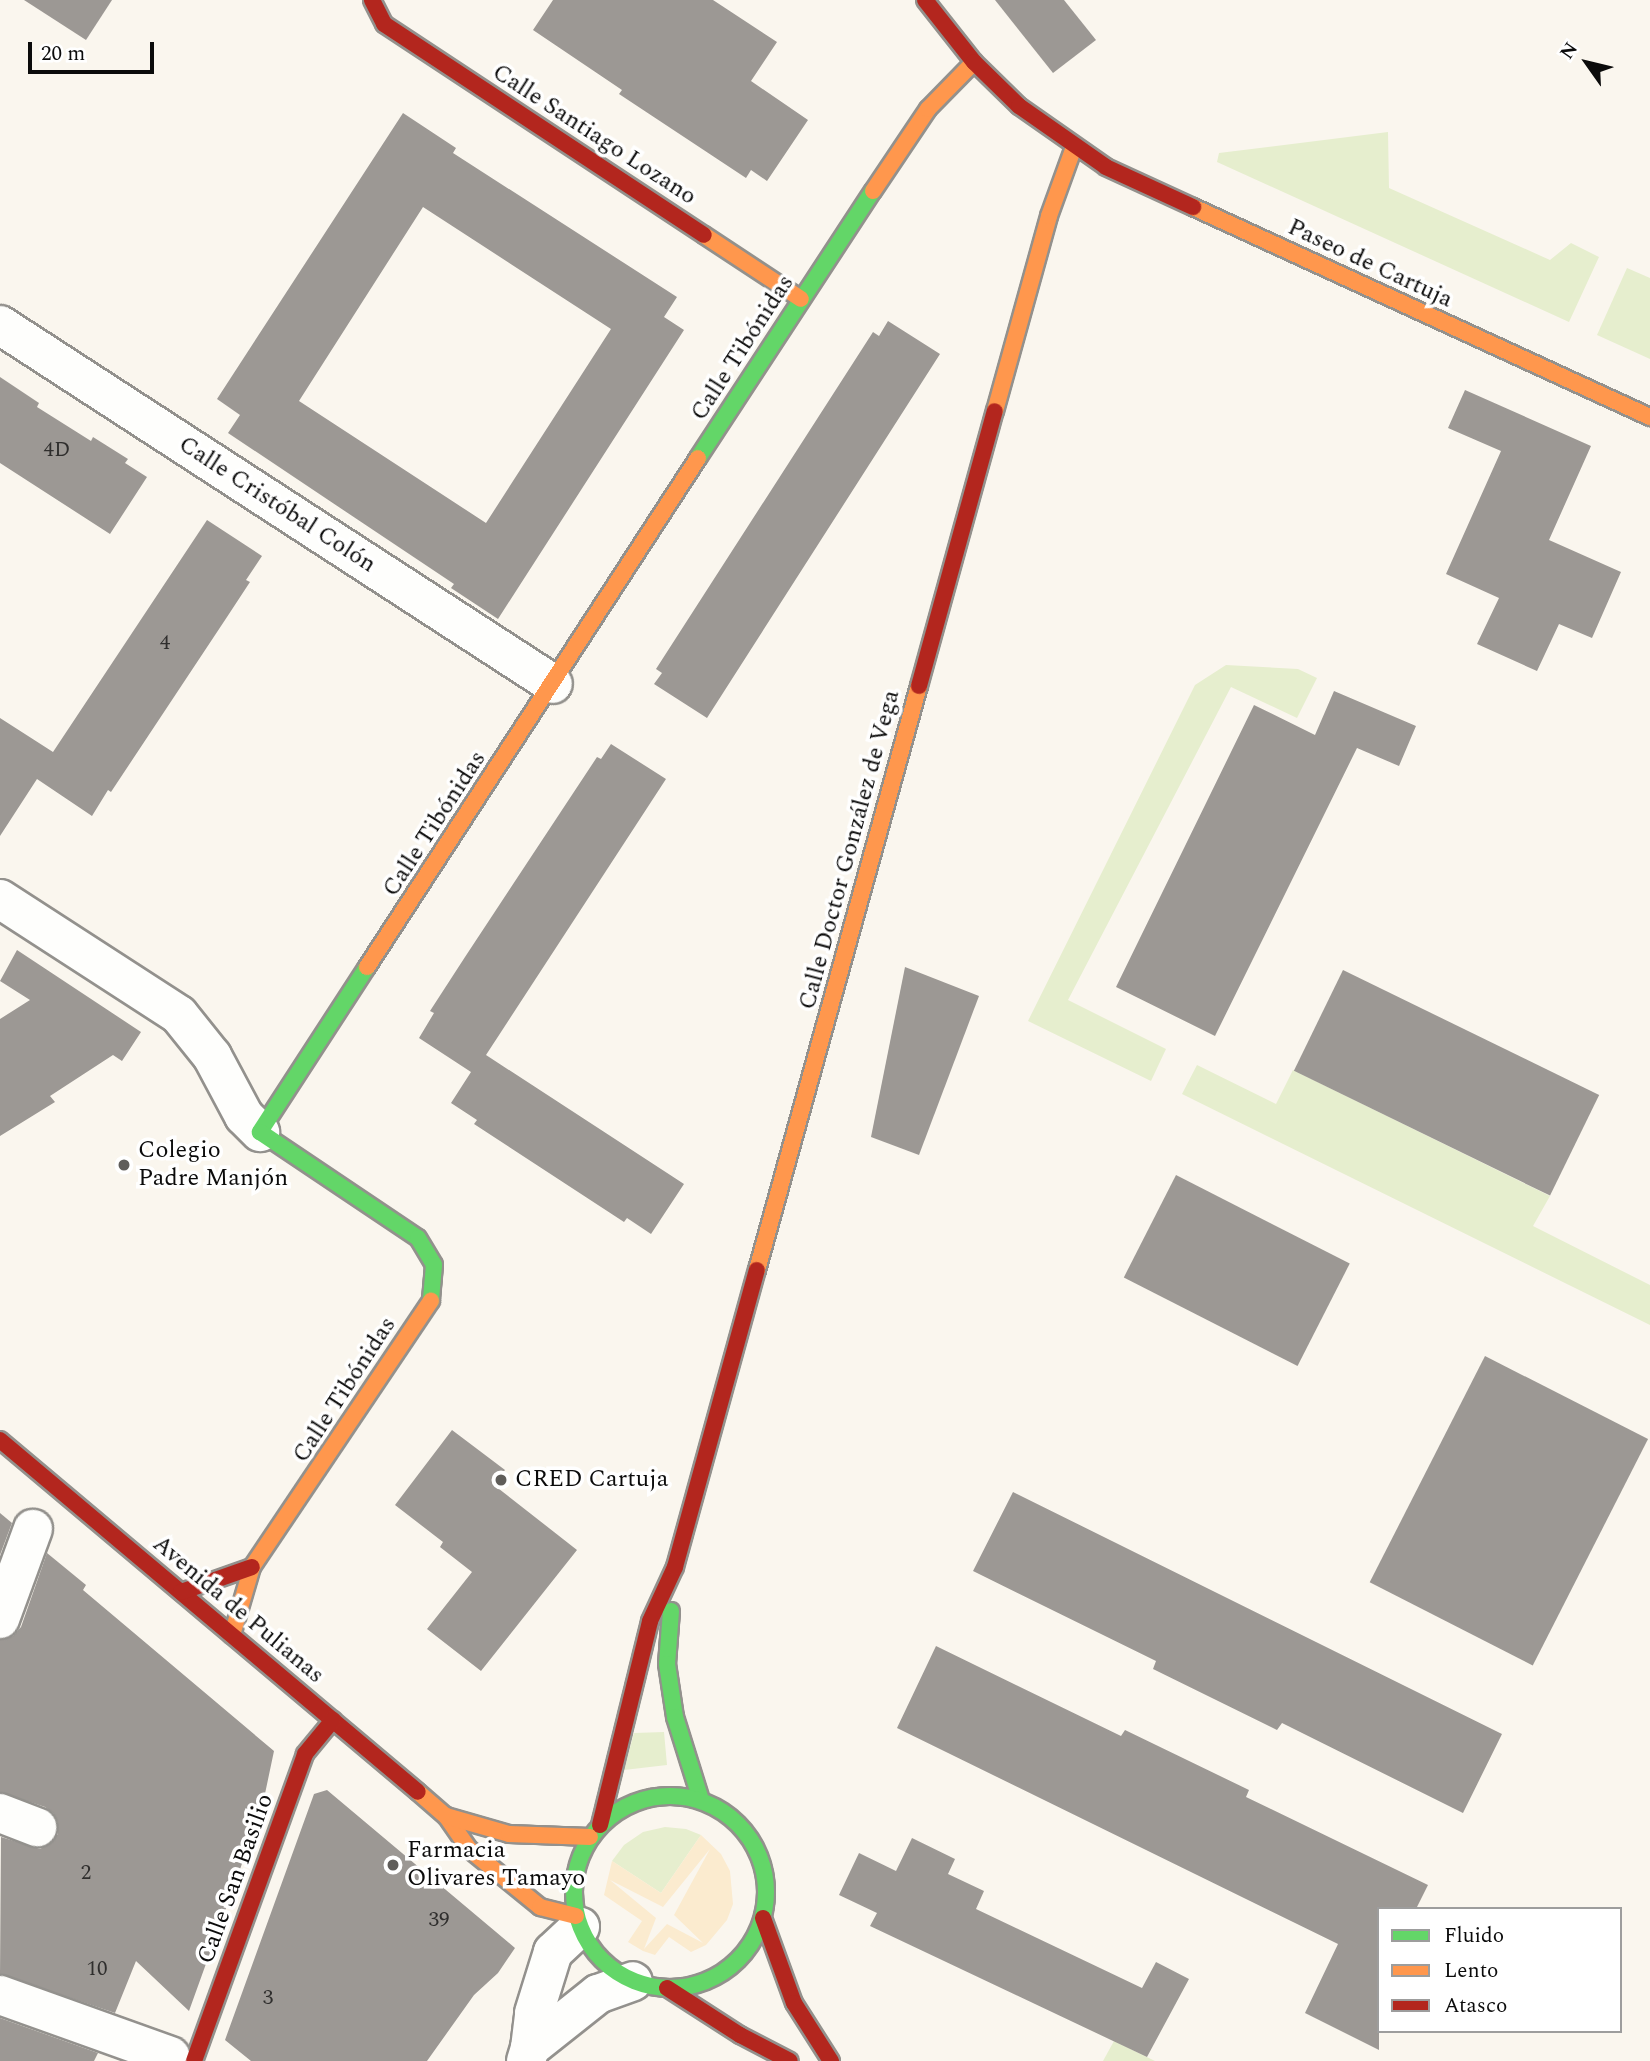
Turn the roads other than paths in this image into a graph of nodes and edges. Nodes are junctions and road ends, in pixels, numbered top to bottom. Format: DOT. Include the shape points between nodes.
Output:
graph roads {
  1 [pos="372,0"];
  2 [pos="925,0"];
  3 [pos="974,62"];
  4 [pos="1074,147"];
  5 [pos="801,299"];
  6 [pos="0,325"];
  7 [pos="1650,417"];
  8 [pos="553,684"];
  9 [pos="0,899"];
  10 [pos="260,1132"];
  11 [pos="0,1440"];
  12 [pos="33,1529"];
  13 [pos="251,1567"];
  14 [pos="675,1567"];
  15 [pos="181,1592"];
  16 [pos="0,1619"];
  17 [pos="233,1635"];
  18 [pos="333,1720"];
  19 [pos="701,1800"];
  20 [pos="0,1813"];
  21 [pos="446,1816"];
  22 [pos="37,1827"];
  23 [pos="595,1831"];
  24 [pos="763,1918"];
  25 [pos="578,1922"];
  26 [pos="650,1985"];
  27 [pos="0,1995"];
  28 [pos="740,2035"];
  29 [pos="528,2055"];
  30 [pos="182,2059"];
  31 [pos="752,2061"];
  32 [pos="790,2061"];
  33 [pos="831,2061"];
  1 -- 5 [label="main road, Calle Santiago Lozano" via="384,24"];
  2 -- 3 [label="main road, Paseo de Cartuja"];
  3 -- 4 [label="main road, Paseo de Cartuja" via="1019,106"];
  3 -- 5 [label="main road, Calle Tibónidas" via="928,109"];
  4 -- 7 [label="main road, Paseo de Cartuja" via="1124,176"];
  4 -- 14 [label="main road, Calle Doctor González de Vega" via="1052,207"];
  5 -- 8 [label="main road, Calle Tibónidas"];
  6 -- 8 [label="street, Calle Cristóbal Colón"];
  8 -- 10 [label="main road, Calle Tibónidas"];
  9 -- 10 [label="street" via="179,1015 212,1056 244,1116"];
  10 -- 13 [label="main road, Calle Tibónidas" via="418,1238 434,1265 434,1297"];
  11 -- 15 [label="main road, Avenida de Pulianas"];
  12 -- 16 [label="street"];
  13 -- 15 [label="main road"];
  13 -- 17 [label="main road, Calle Tibónidas"];
  14 -- 19 [label="main road, Calle Doctor González de Vega" via="667,1664 677,1729"];
  14 -- 23 [label="main road, Calle Doctor González de Vega" via="650,1621"];
  15 -- 17 [label="main road, Avenida de Pulianas"];
  17 -- 18 [label="main road, Avenida de Pulianas"];
  18 -- 21 [label="main road, Avenida de Pulianas"];
  18 -- 30 [label="main road, Calle San Basilio" via="300,1767"];
  19 -- 23 [label="main road" via="674,1795 632,1803"];
  19 -- 24 [label="main road" via="736,1823 760,1857 766,1882"];
  20 -- 22 [label="street"];
  21 -- 23 [label="main road, Avenida de Pulianas" via="509,1833"];
  21 -- 25 [label="main road, Avenida de Pulianas" via="469,1849 540,1907"];
  23 -- 25 [label="main road" via="578,1860 574,1885"];
  24 -- 26 [label="main road" via="737,1961 709,1980 689,1987"];
  24 -- 33 [label="main road" via="794,2003"];
  25 -- 26 [label="main road" via="591,1948 608,1966"];
  25 -- 29 [label="street" via="553,1952 534,2013"];
  26 -- 28 [label="main road"];
  26 -- 29 [label="street" via="598,1994"];
  27 -- 30 [label="street"];
  28 -- 31 [label="main road"];
  28 -- 32 [label="main road"];
}
